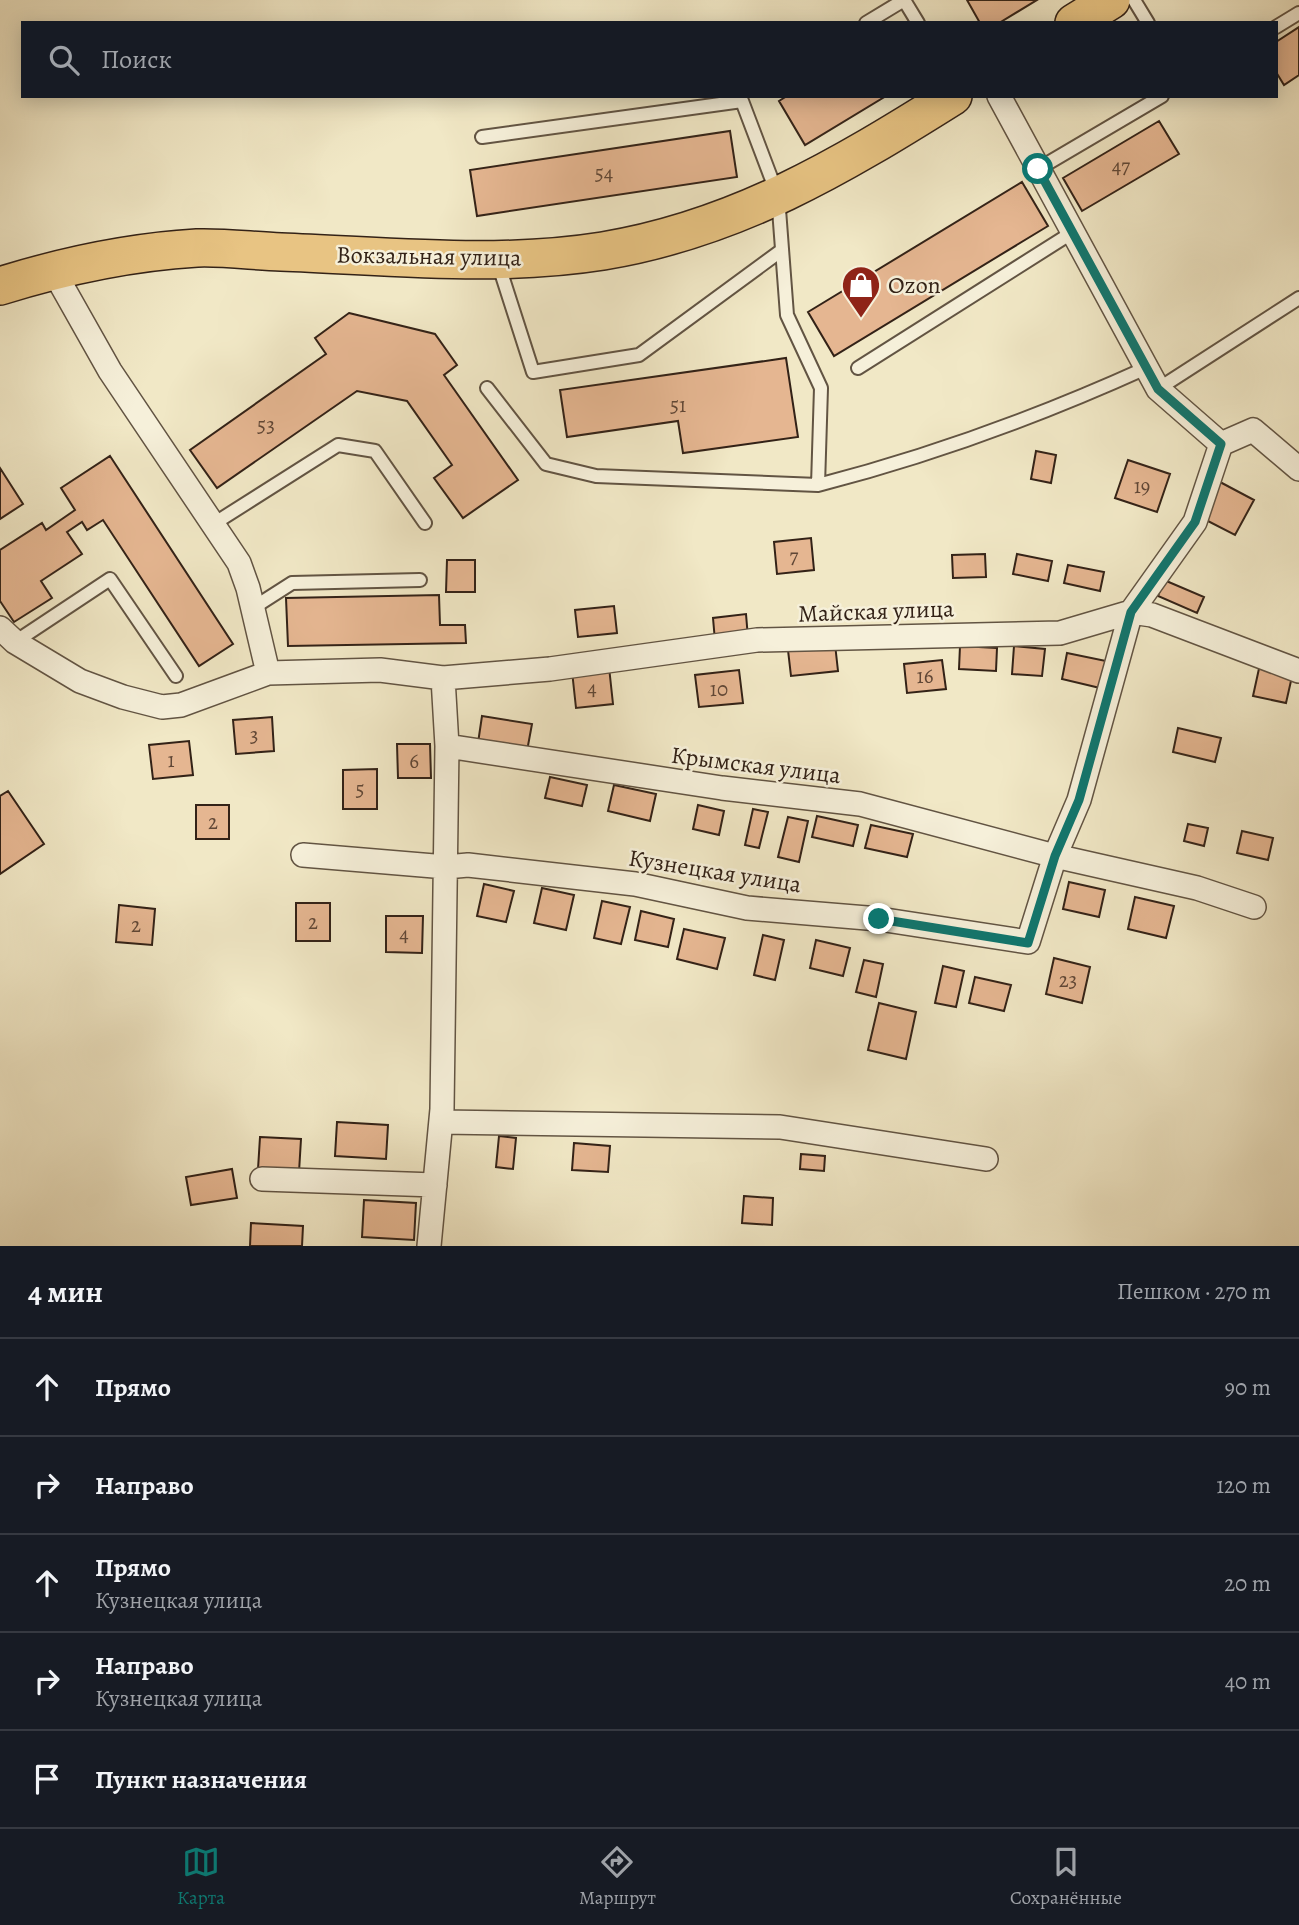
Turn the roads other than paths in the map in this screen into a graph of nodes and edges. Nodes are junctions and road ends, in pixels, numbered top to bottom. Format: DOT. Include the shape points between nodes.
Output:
graph roads {
  1 [pos="1111,0"];
  2 [pos="1135,0"];
  3 [pos="1299,13"];
  4 [pos="869,21"];
  5 [pos="917,21"];
  6 [pos="1077,21"];
  7 [pos="1147,21"];
  8 [pos="1278,26"];
  9 [pos="950,98"];
  10 [pos="1000,98"];
  11 [pos="1159,98"];
  12 [pos="482,137"];
  13 [pos="1038,169"];
  14 [pos="778,196"];
  15 [pos="1073,232"];
  16 [pos="782,250"];
  17 [pos="497,260"];
  18 [pos="53,270"];
  19 [pos="0,286"];
  20 [pos="1299,298"];
  21 [pos="858,368"];
  22 [pos="1146,368"];
  23 [pos="487,387"];
  24 [pos="1158,389"];
  25 [pos="1221,444"];
  26 [pos="1299,469"];
  27 [pos="818,485"];
  28 [pos="215,523"];
  29 [pos="425,523"];
  30 [pos="420,580"];
  31 [pos="253,608"];
  32 [pos="1131,612"];
  33 [pos="8,635"];
  34 [pos="1299,671"];
  35 [pos="268,673"];
  36 [pos="176,676"];
  37 [pos="443,678"];
  38 [pos="447,746"];
  39 [pos="303,855"];
  40 [pos="1055,856"];
  41 [pos="446,867"];
  42 [pos="1254,906"];
  43 [pos="441,1122"];
  44 [pos="986,1159"];
  45 [pos="262,1180"];
  46 [pos="435,1185"];
  47 [pos="429,1246"];
  1 -- 6 [label="main road"];
  2 -- 7 [label="lane"];
  3 -- 8 [label="lane"];
  4 -- 5 [label="lane" via="904,0"];
  9 -- 14 [label="main road, Вокзальная улица" via="849,161"];
  10 -- 13 [label="street"];
  11 -- 13 [label="lane"];
  12 -- 14 [label="lane" via="742,101"];
  13 -- 15 [label="street"];
  14 -- 16 [label="lane"];
  14 -- 17 [label="main road, Вокзальная улица" via="642,243"];
  15 -- 21 [label="lane"];
  15 -- 22 [label="street"];
  16 -- 17 [label="lane" via="639,355 533,372"];
  16 -- 27 [label="lane" via="786,315 821,388"];
  17 -- 18 [label="main road, Вокзальная улица" via="199,248"];
  18 -- 19 [label="main road, Вокзальная улица"];
  18 -- 28 [label="street" via="110,371"];
  20 -- 24 [label="lane"];
  22 -- 24 [label="street"];
  22 -- 27 [label="lane" via="1054,410"];
  23 -- 27 [label="lane" via="546,464 596,476"];
  24 -- 25 [label="street"];
  25 -- 26 [label="street" via="1253,430"];
  25 -- 32 [label="street" via="1195,522"];
  28 -- 29 [label="lane" via="338,445 375,451"];
  28 -- 31 [label="street" via="239,563"];
  30 -- 31 [label="lane" via="292,583"];
  31 -- 35 [label="street"];
  32 -- 34 [label="street, Майская улица" via="1152,615"];
  32 -- 37 [label="street, Майская улица" via="1060,633 757,640 550,669"];
  32 -- 40 [label="street" via="1079,800"];
  33 -- 35 [label="street, Майская улица" via="80,681 162,707 181,705"];
  33 -- 36 [label="lane" via="110,579"];
  35 -- 37 [label="street, Майская улица" via="380,670"];
  37 -- 38 [label="street"];
  38 -- 40 [label="street, Крымская улица" via="860,804"];
  38 -- 41 [label="street"];
  39 -- 41 [label="street, Кузнецкая улица"];
  40 -- 41 [label="street, Кузнецкая улица" via="1028,943 879,919 747,908 635,884 468,865"];
  40 -- 42 [label="street, Крымская улица" via="1197,888"];
  41 -- 43 [label="street"];
  43 -- 44 [label="street" via="780,1128"];
  43 -- 46 [label="street"];
  45 -- 46 [label="street"];
  46 -- 47 [label="street"];
}
